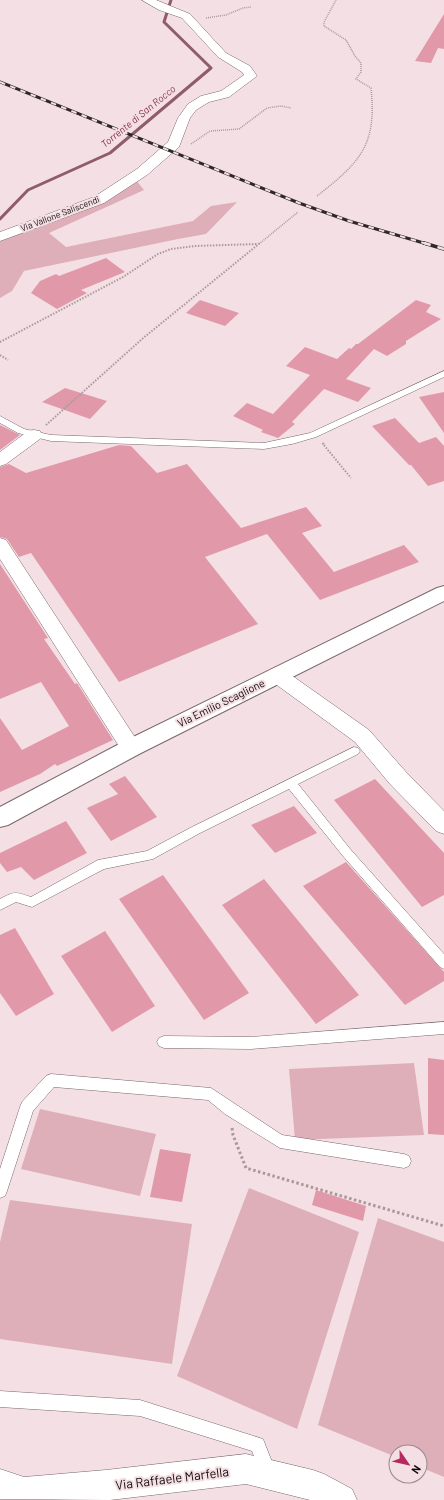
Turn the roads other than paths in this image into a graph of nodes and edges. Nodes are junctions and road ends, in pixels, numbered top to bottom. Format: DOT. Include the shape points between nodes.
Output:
graph roads {
  1 [pos="147,0"];
  2 [pos="0,237"];
  3 [pos="444,374"];
  4 [pos="444,381"];
  5 [pos="0,419"];
  6 [pos="362,419"];
  7 [pos="34,435"];
  8 [pos="0,460"];
  9 [pos="0,544"];
  10 [pos="444,593"];
  11 [pos="277,676"];
  12 [pos="131,748"];
  13 [pos="354,751"];
  14 [pos="290,782"];
  15 [pos="0,818"];
  16 [pos="442,821"];
  17 [pos="0,905"];
  18 [pos="444,963"];
  19 [pos="444,1028"];
  20 [pos="164,1042"];
  21 [pos="404,1160"];
  22 [pos="0,1192"];
  23 [pos="0,1399"];
  24 [pos="269,1474"];
  25 [pos="0,1484"];
  26 [pos="341,1500"];
  1 -- 2 [label="street, Via Vallone Saliscendi" via="187,17 222,55 246,69 251,76 225,94 206,99 192,107 184,118 174,144 142,172 99,200"];
  3 -- 7 [label="lane" via="313,435 264,446 51,438"];
  4 -- 6 [label="lane"];
  5 -- 7 [label="lane"];
  7 -- 8 [label="street"];
  9 -- 12 [label="street"];
  10 -- 11 [label="main road, Via Emilio Scaglione"];
  11 -- 12 [label="main road, Via Emilio Scaglione"];
  11 -- 16 [label="street" via="362,736 398,778"];
  12 -- 15 [label="main road, Via Emilio Scaglione"];
  13 -- 14 [label="lane"];
  14 -- 17 [label="lane" via="149,856 102,864 32,902 15,897"];
  14 -- 18 [label="lane" via="347,853"];
  19 -- 20 [label="lane" via="251,1043"];
  21 -- 22 [label="lane" via="280,1141 211,1094 51,1080 27,1107"];
  23 -- 24 [label="lane" via="140,1408 257,1445"];
  24 -- 25 [label="street, Via Raffaele Marfella" via="246,1469 24,1492"];
  24 -- 26 [label="street, Via Raffaele Marfella" via="313,1485"];
}
